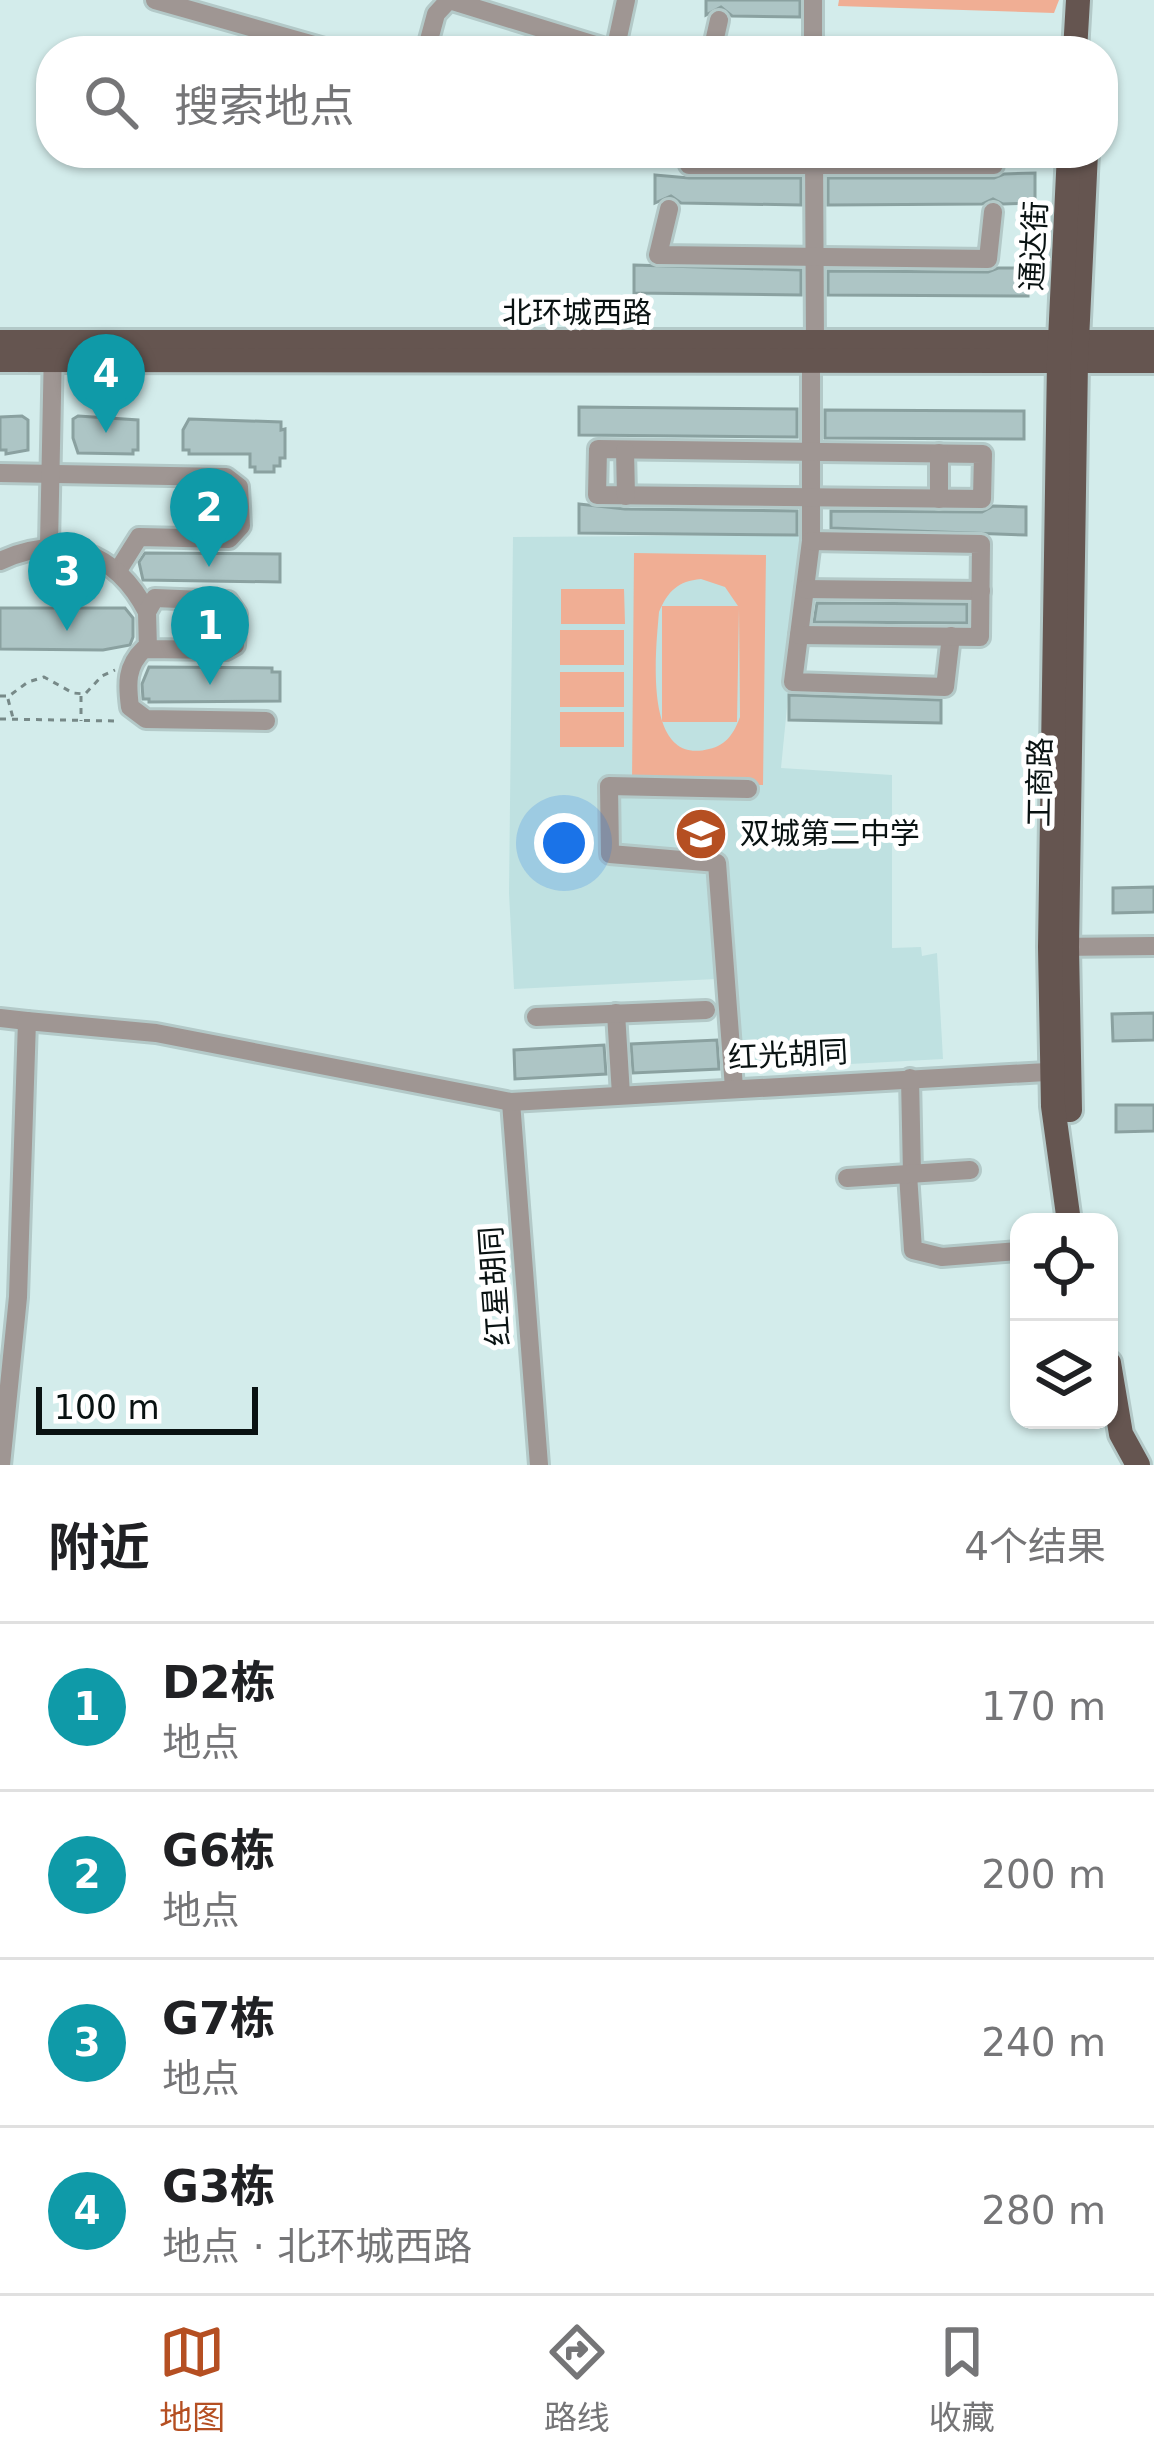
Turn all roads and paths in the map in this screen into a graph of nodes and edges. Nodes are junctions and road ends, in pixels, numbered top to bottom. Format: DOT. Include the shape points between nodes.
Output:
graph roads {
  1 [pos="155,0"];
  2 [pos="626,0"];
  3 [pos="813,0"];
  4 [pos="1078,0"];
  5 [pos="1094,0"];
  6 [pos="719,20"];
  7 [pos="282,36"];
  8 [pos="430,36"];
  9 [pos="566,36"];
  10 [pos="618,36"];
  11 [pos="715,36"];
  12 [pos="813,36"];
  13 [pos="1076,36"];
  14 [pos="1093,36"];
  15 [pos="814,168"];
  16 [pos="1070,168"];
  17 [pos="1085,168"];
  18 [pos="669,208"];
  19 [pos="993,212"];
  20 [pos="814,258"];
  21 [pos="1154,342"];
  22 [pos="0,343"];
  23 [pos="53,351"];
  24 [pos="813,352"];
  25 [pos="1068,352"];
  26 [pos="0,360"];
  27 [pos="1154,362"];
  28 [pos="626,450"];
  29 [pos="811,452"];
  30 [pos="939,453"];
  31 [pos="0,473"];
  32 [pos="51,474"];
  33 [pos="626,496"];
  34 [pos="812,497"];
  35 [pos="939,499"];
  36 [pos="812,541"];
  37 [pos="49,545"];
  38 [pos="0,562"];
  39 [pos="117,572"];
  40 [pos="805,589"];
  41 [pos="980,591"];
  42 [pos="147,612"];
  43 [pos="800,635"];
  44 [pos="951,636"];
  45 [pos="148,649"];
  46 [pos="129,668"];
  47 [pos="81,694"];
  48 [pos="0,696"];
  49 [pos="8,697"];
  50 [pos="134,713"];
  51 [pos="0,719"];
  52 [pos="14,719"];
  53 [pos="81,721"];
  54 [pos="266,721"];
  55 [pos="748,789"];
  56 [pos="1154,946"];
  57 [pos="1059,947"];
  58 [pos="706,1010"];
  59 [pos="616,1013"];
  60 [pos="536,1017"];
  61 [pos="0,1018"];
  62 [pos="27,1021"];
  63 [pos="1060,1072"];
  64 [pos="910,1078"];
  65 [pos="734,1088"];
  66 [pos="621,1095"];
  67 [pos="511,1102"];
  68 [pos="970,1170"];
  69 [pos="910,1174"];
  70 [pos="847,1178"];
  71 [pos="1068,1213"];
  72 [pos="1084,1213"];
  73 [pos="1010,1252"];
  74 [pos="1118,1416"];
  75 [pos="1104,1429"];
  76 [pos="1,1465"];
  77 [pos="539,1465"];
  78 [pos="1120,1465"];
  79 [pos="1138,1465"];
  1 -- 7 [label="street"];
  2 -- 10 [label="street"];
  3 -- 12 [label="street"];
  4 -- 13 [label="main road"];
  5 -- 14 [label="main road"];
  6 -- 11 [label="street"];
  8 -- 9 [label="street" via="449,0"];
  15 -- 20 [label="street"];
  16 -- 25 [label="main road, 通达街"];
  17 -- 25 [label="main road, 通达街"];
  18 -- 20 [label="street" via="658,255"];
  19 -- 20 [label="street" via="988,259"];
  20 -- 24 [label="street"];
  21 -- 25 [label="main road, 北环城西路"];
  22 -- 23 [label="main road, 北环城西路"];
  23 -- 24 [label="main road, 北环城西路"];
  23 -- 26 [label="main road, 北环城西路"];
  23 -- 32 [label="street"];
  24 -- 25 [label="main road, 北环城西路"];
  24 -- 29 [label="street"];
  25 -- 27 [label="main road, 北环城西路"];
  25 -- 57 [label="main road, 工商路"];
  28 -- 29 [label="street"];
  28 -- 33 [label="street"];
  28 -- 33 [label="street" via="598,449 597,495"];
  29 -- 30 [label="street"];
  29 -- 34 [label="street"];
  30 -- 35 [label="street"];
  30 -- 35 [label="street" via="983,454 982,500"];
  31 -- 32 [label="street"];
  32 -- 37 [label="street"];
  32 -- 39 [label="street" via="226,476 239,487 241,526 230,539 139,537"];
  33 -- 34 [label="street"];
  34 -- 35 [label="street"];
  34 -- 36 [label="street"];
  36 -- 40 [label="street"];
  36 -- 41 [label="street" via="981,544"];
  37 -- 38 [label="street"];
  37 -- 39 [label="street"];
  39 -- 42 [label="street"];
  40 -- 41 [label="street"];
  40 -- 43 [label="street"];
  41 -- 44 [label="street" via="980,637"];
  42 -- 45 [label="street"];
  42 -- 45 [label="street" via="160,597 224,599 237,614 230,649"];
  43 -- 44 [label="street"];
  43 -- 44 [label="street" via="793,682 945,687"];
  45 -- 46 [label="street"];
  46 -- 47 [label="path" via="110,671"];
  46 -- 50 [label="street"];
  47 -- 49 [label="path" via="44,677"];
  47 -- 53 [label="path"];
  48 -- 49 [label="path"];
  49 -- 52 [label="path"];
  50 -- 53 [label="path" via="127,722"];
  50 -- 54 [label="street"];
  51 -- 52 [label="path"];
  52 -- 53 [label="path"];
  55 -- 65 [label="street" via="608,786 610,854 717,863"];
  56 -- 57 [label="street"];
  57 -- 63 [label="main road, 工商路"];
  58 -- 59 [label="street"];
  59 -- 60 [label="street"];
  59 -- 66 [label="street"];
  61 -- 62 [label="street, 红光胡同"];
  62 -- 67 [label="street, 红光胡同" via="156,1033"];
  62 -- 76 [label="street" via="18,1297"];
  63 -- 64 [label="street, 红光胡同"];
  63 -- 71 [label="main road, 工商路"];
  63 -- 72 [label="main road, 工商路"];
  64 -- 65 [label="street, 红光胡同"];
  64 -- 69 [label="street"];
  65 -- 66 [label="street, 红光胡同"];
  66 -- 67 [label="street, 红光胡同"];
  67 -- 77 [label="street, 红星胡同"];
  68 -- 69 [label="street"];
  69 -- 70 [label="street"];
  69 -- 73 [label="street" via="913,1250 942,1257"];
  74 -- 79 [label="main road"];
  75 -- 78 [label="main road"];
}
